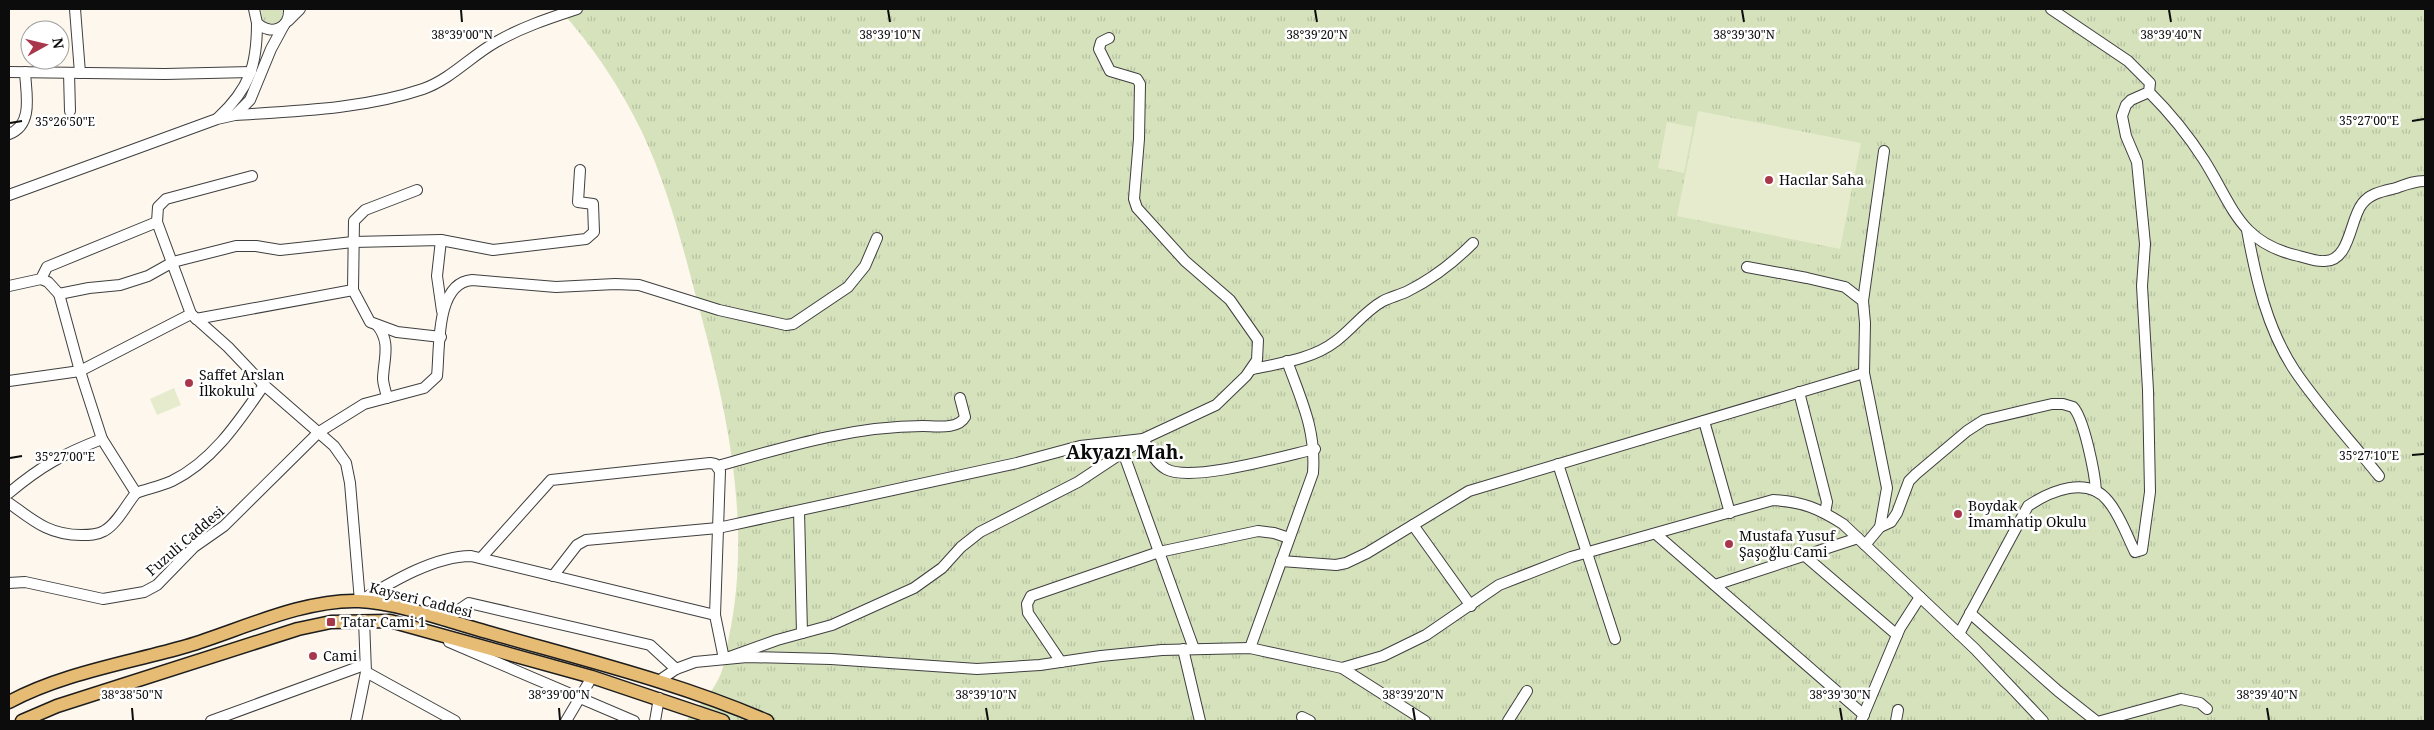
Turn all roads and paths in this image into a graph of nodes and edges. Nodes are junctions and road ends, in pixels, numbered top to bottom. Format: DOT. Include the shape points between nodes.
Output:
graph roads {
  1 [pos="75,9"];
  2 [pos="243,9"];
  3 [pos="289,9"];
  4 [pos="300,9"];
  5 [pos="577,9"];
  6 [pos="2051,9"];
  7 [pos="255,16"];
  8 [pos="286,23"];
  9 [pos="1109,38"];
  10 [pos="9,72"];
  11 [pos="26,72"];
  12 [pos="251,72"];
  13 [pos="74,73"];
  14 [pos="2149,92"];
  15 [pos="70,111"];
  16 [pos="235,115"];
  17 [pos="217,119"];
  18 [pos="9,134"];
  19 [pos="1884,151"];
  20 [pos="580,170"];
  21 [pos="252,176"];
  22 [pos="2425,182"];
  23 [pos="417,190"];
  24 [pos="9,194"];
  25 [pos="157,222"];
  26 [pos="2247,230"];
  27 [pos="877,238"];
  28 [pos="441,240"];
  29 [pos="353,242"];
  30 [pos="1473,244"];
  31 [pos="173,262"];
  32 [pos="1747,267"];
  33 [pos="41,279"];
  34 [pos="9,286"];
  35 [pos="353,290"];
  36 [pos="59,294"];
  37 [pos="1862,301"];
  38 [pos="442,312"];
  39 [pos="193,316"];
  40 [pos="376,324"];
  41 [pos="441,337"];
  42 [pos="1287,361"];
  43 [pos="1253,369"];
  44 [pos="80,371"];
  45 [pos="1864,373"];
  46 [pos="9,381"];
  47 [pos="264,385"];
  48 [pos="1799,392"];
  49 [pos="387,398"];
  50 [pos="960,398"];
  51 [pos="1704,420"];
  52 [pos="319,432"];
  53 [pos="102,439"];
  54 [pos="1143,439"];
  55 [pos="1315,449"];
  56 [pos="1123,452"];
  57 [pos="1558,464"];
  58 [pos="718,466"];
  59 [pos="2379,476"];
  60 [pos="2096,491"];
  61 [pos="9,493"];
  62 [pos="136,493"];
  63 [pos="9,503"];
  64 [pos="799,511"];
  65 [pos="1825,512"];
  66 [pos="1730,513"];
  67 [pos="1413,525"];
  68 [pos="1880,527"];
  69 [pos="718,528"];
  70 [pos="1657,535"];
  71 [pos="1289,538"];
  72 [pos="1861,541"];
  73 [pos="1159,552"];
  74 [pos="1588,553"];
  75 [pos="1805,556"];
  76 [pos="481,558"];
  77 [pos="1281,561"];
  78 [pos="552,576"];
  79 [pos="9,583"];
  80 [pos="1715,586"];
  81 [pos="1920,597"];
  82 [pos="360,601"];
  83 [pos="1471,606"];
  84 [pos="1970,613"];
  85 [pos="714,615"];
  86 [pos="364,620"];
  87 [pos="444,620"];
  88 [pos="416,628"];
  89 [pos="802,633"];
  90 [pos="1959,634"];
  91 [pos="1897,635"];
  92 [pos="1615,639"];
  93 [pos="1250,648"];
  94 [pos="1194,649"];
  95 [pos="1183,650"];
  96 [pos="724,659"];
  97 [pos="1061,662"];
  98 [pos="1342,668"];
  99 [pos="365,669"];
  100 [pos="676,669"];
  101 [pos="592,677"];
  102 [pos="660,680"];
  103 [pos="1528,691"];
  104 [pos="659,698"];
  105 [pos="581,700"];
  106 [pos="9,702"];
  107 [pos="2207,709"];
  108 [pos="1898,710"];
  109 [pos="1863,718"];
  110 [pos="22,721"];
  111 [pos="211,721"];
  112 [pos="356,721"];
  113 [pos="455,721"];
  114 [pos="566,721"];
  115 [pos="634,721"];
  116 [pos="654,721"];
  117 [pos="723,721"];
  118 [pos="767,721"];
  119 [pos="1200,721"];
  120 [pos="1425,721"];
  121 [pos="1508,721"];
  122 [pos="1896,721"];
  123 [pos="2043,721"];
  124 [pos="2096,721"];
  125 [pos="2101,721"];
  1 -- 13 [label="street"];
  2 -- 7 [label="street"];
  3 -- 8 [label="street"];
  4 -- 8 [label="street"];
  5 -- 16 [label="street" via="531,24 495,42 463,66 424,88 302,111"];
  6 -- 14 [label="street" via="2128,61 2149,81"];
  7 -- 8 [label="street" via="267,30"];
  7 -- 12 [label="street" via="257,53"];
  8 -- 16 [label="street" via="271,49 250,100"];
  9 -- 43 [label="street" via="1101,42 1099,49 1110,71 1136,79 1140,84 1135,204 1185,261 1230,300 1258,340 1259,350"];
  10 -- 11 [label="street"];
  11 -- 13 [label="street"];
  11 -- 18 [label="street" via="26,116 21,127"];
  12 -- 13 [label="street"];
  12 -- 17 [label="street" via="236,101"];
  13 -- 15 [label="street"];
  14 -- 26 [label="street" via="2173,116"];
  14 -- 60 [label="street" via="2131,100 2122,116 2137,162 2145,244 2142,286 2150,508 2140,552 2135,552 2110,503"];
  16 -- 17 [label="street"];
  17 -- 24 [label="street"];
  19 -- 37 [label="street"];
  20 -- 28 [label="street" via="578,202 593,204 594,232 588,238 493,250"];
  21 -- 25 [label="street" via="166,199 158,207"];
  22 -- 26 [label="street" via="2415,181 2370,196 2362,204 2340,254 2324,262 2273,248"];
  23 -- 29 [label="street" via="360,212 354,221"];
  25 -- 31 [label="street"];
  25 -- 33 [label="street" via="47,267"];
  26 -- 59 [label="street" via="2255,276 2269,320 2294,370"];
  27 -- 38 [label="street" via="865,266 848,287 793,324 718,310 639,285 615,284 556,287 466,280 456,286"];
  28 -- 29 [label="street"];
  28 -- 38 [label="street, Fuzuli Caddesi" via="437,276"];
  29 -- 31 [label="street" via="280,250 236,246"];
  29 -- 35 [label="street"];
  30 -- 42 [label="street" via="1431,278 1367,312 1335,342 1312,355"];
  31 -- 36 [label="street" via="148,276 120,285"];
  31 -- 39 [label="street"];
  32 -- 37 [label="street" via="1845,288"];
  33 -- 34 [label="street"];
  33 -- 36 [label="street"];
  35 -- 39 [label="street"];
  35 -- 40 [label="street" via="370,322"];
  36 -- 44 [label="street"];
  37 -- 45 [label="street"];
  38 -- 41 [label="street, Fuzuli Caddesi"];
  39 -- 44 [label="street"];
  39 -- 47 [label="street"];
  40 -- 41 [label="street" via="397,332"];
  40 -- 49 [label="street" via="387,348 383,380"];
  41 -- 49 [label="street, Fuzuli Caddesi" via="437,376 431,383"];
  42 -- 43 [label="street"];
  42 -- 55 [label="street" via="1309,421"];
  43 -- 54 [label="street" via="1216,405"];
  44 -- 46 [label="street"];
  44 -- 53 [label="street"];
  45 -- 48 [label="street"];
  45 -- 68 [label="street" via="1887,488"];
  47 -- 52 [label="street"];
  47 -- 62 [label="street" via="204,460 172,481"];
  48 -- 51 [label="street"];
  48 -- 65 [label="street" via="1827,502"];
  49 -- 52 [label="street, Fuzuli Caddesi" via="364,404"];
  50 -- 58 [label="street" via="965,418 957,424 850,432"];
  51 -- 57 [label="street"];
  51 -- 66 [label="street"];
  52 -- 79 [label="street, Fuzuli Caddesi" via="224,526 194,547 157,585 144,592 103,600 25,582"];
  52 -- 82 [label="street" via="346,463"];
  53 -- 61 [label="street" via="65,453"];
  53 -- 62 [label="street"];
  54 -- 55 [label="street" via="1164,469 1181,474 1209,472"];
  54 -- 56 [label="street"];
  54 -- 64 [label="street" via="1080,446 1017,464"];
  55 -- 71 [label="street" via="1313,473"];
  56 -- 73 [label="street"];
  56 -- 89 [label="street" via="1078,482 980,532 942,568 914,588 832,625"];
  57 -- 67 [label="street" via="1469,491"];
  57 -- 74 [label="street"];
  58 -- 69 [label="street"];
  58 -- 76 [label="street" via="710,463 551,480"];
  60 -- 68 [label="street" via="2091,460 2076,410 2064,404 2038,406 1984,420 1967,430 1909,481 1897,513 1891,522"];
  60 -- 84 [label="street" via="2074,487 2043,496 2028,506"];
  62 -- 63 [label="street" via="111,526 96,535 87,536 47,530"];
  64 -- 69 [label="street"];
  64 -- 89 [label="street"];
  65 -- 66 [label="street" via="1796,502 1773,500"];
  65 -- 72 [label="street"];
  66 -- 70 [label="street"];
  67 -- 77 [label="street" via="1346,563"];
  67 -- 83 [label="street"];
  68 -- 72 [label="street"];
  69 -- 78 [label="street" via="586,540 577,544"];
  69 -- 85 [label="street"];
  70 -- 74 [label="street"];
  70 -- 80 [label="street"];
  71 -- 73 [label="street" via="1258,531"];
  71 -- 77 [label="street"];
  72 -- 75 [label="street"];
  72 -- 81 [label="street"];
  73 -- 94 [label="street"];
  73 -- 97 [label="street" via="1031,596 1027,604 1028,613"];
  74 -- 83 [label="street" via="1498,585"];
  74 -- 92 [label="street"];
  75 -- 80 [label="street"];
  75 -- 91 [label="street"];
  76 -- 78 [label="street"];
  76 -- 82 [label="street" via="460,556 408,573"];
  77 -- 93 [label="street"];
  78 -- 85 [label="street"];
  80 -- 109 [label="street"];
  81 -- 90 [label="street"];
  81 -- 91 [label="street"];
  82 -- 87 [label="main road, Kayseri Caddesi"];
  82 -- 106 [label="main road, Kayseri Caddesi" via="327,603 292,612 38,688"];
  83 -- 98 [label="street" via="1426,635 1383,656"];
  84 -- 90 [label="street"];
  84 -- 124 [label="street"];
  85 -- 96 [label="street"];
  86 -- 88 [label="main road, Kayseri Caddesi" via="390,621"];
  86 -- 99 [label="street"];
  86 -- 110 [label="main road, Kayseri Caddesi" via="331,622 266,638 57,706"];
  87 -- 100 [label="street" via="469,604 650,645"];
  87 -- 102 [label="main road, Kayseri Caddesi"];
  88 -- 101 [label="main road, Kayseri Caddesi"];
  88 -- 105 [label="street"];
  89 -- 96 [label="street"];
  90 -- 123 [label="street"];
  91 -- 109 [label="street"];
  93 -- 94 [label="street"];
  93 -- 98 [label="street"];
  94 -- 95 [label="street"];
  95 -- 97 [label="street"];
  95 -- 119 [label="street"];
  96 -- 97 [label="street" via="831,659 977,669"];
  96 -- 100 [label="street" via="695,662"];
  98 -- 120 [label="street"];
  99 -- 111 [label="street"];
  99 -- 112 [label="street"];
  99 -- 113 [label="street"];
  100 -- 102 [label="street"];
  101 -- 104 [label="main road, Kayseri Caddesi"];
  101 -- 105 [label="street"];
  102 -- 118 [label="main road, Kayseri Caddesi"];
  103 -- 121 [label="street"];
  104 -- 116 [label="street"];
  104 -- 117 [label="main road, Kayseri Caddesi"];
  105 -- 114 [label="street"];
  105 -- 115 [label="street"];
  107 -- 125 [label="street" via="2200,702 2181,699"];
  108 -- 122 [label="street"];
}
